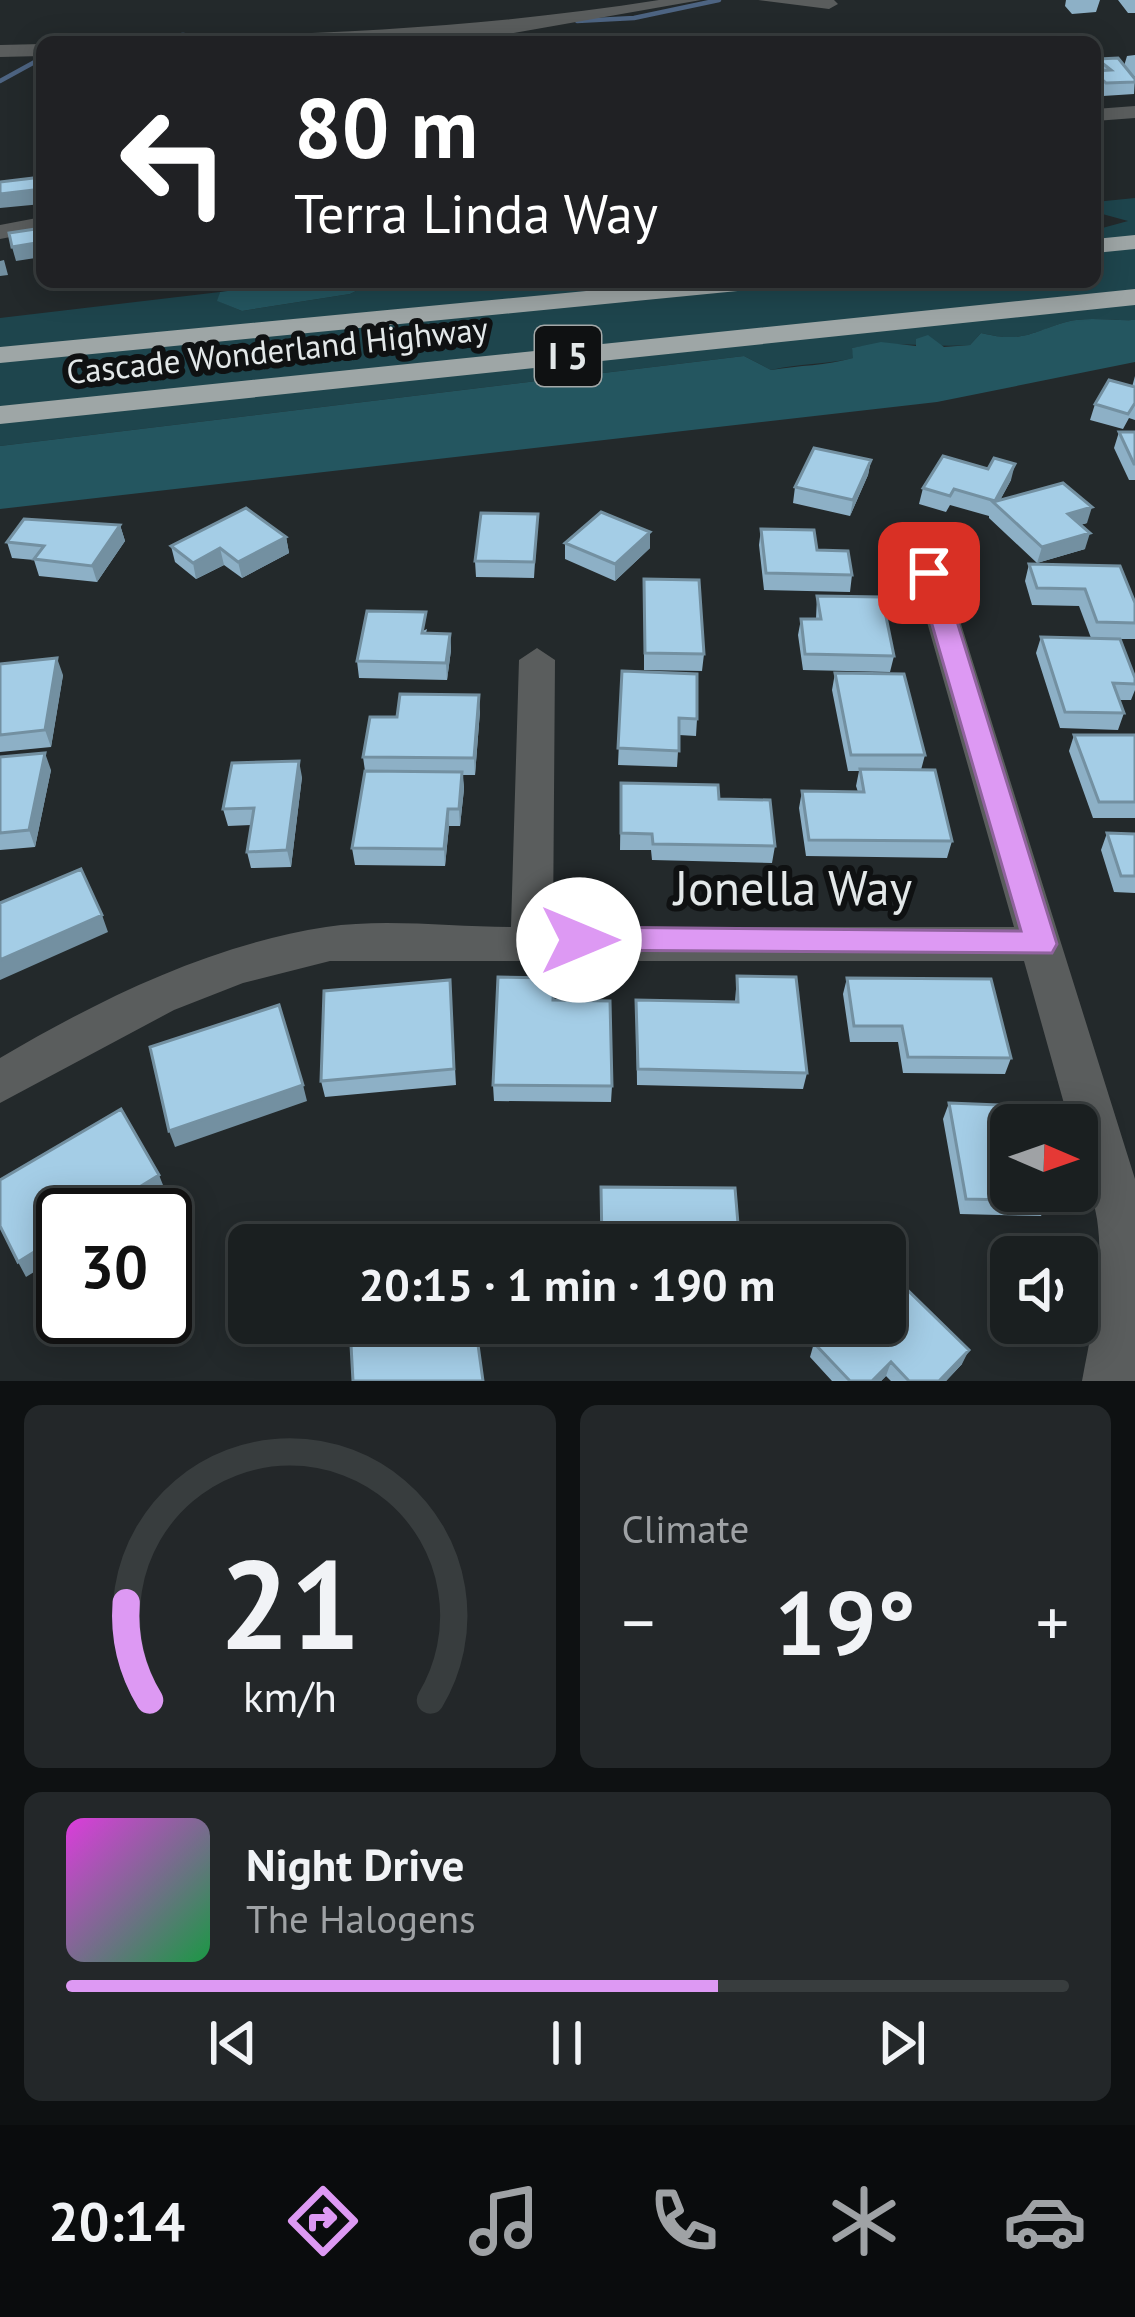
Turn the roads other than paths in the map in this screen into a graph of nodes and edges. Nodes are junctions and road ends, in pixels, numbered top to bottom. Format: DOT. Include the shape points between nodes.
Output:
graph roads {
  1 [pos="692,0"];
  2 [pos="767,0"];
  3 [pos="829,4"];
  4 [pos="386,36"];
  5 [pos="36,50"];
  6 [pos="0,51"];
  7 [pos="1135,112"];
  8 [pos="1101,115"];
  9 [pos="36,225"];
  10 [pos="0,232"];
  11 [pos="1135,242"];
  12 [pos="1101,245"];
  13 [pos="695,288"];
  14 [pos="1135,297"];
  15 [pos="5,354"];
  16 [pos="0,416"];
  17 [pos="929,573"];
  18 [pos="538,660"];
  19 [pos="532,940"];
  20 [pos="1041,944"];
  21 [pos="0,1082"];
  22 [pos="1108,1381"];
  1 -- 4 [label="street" via="508,29"];
  2 -- 3 [label="street"];
  5 -- 6 [label="street"];
  7 -- 8 [label="street"];
  9 -- 10 [label="street"];
  11 -- 12 [label="highway"];
  13 -- 15 [label="highway, Cascade Wonderland Highway / I 5"];
  14 -- 16 [label="highway, Cascade Wonderland Highway / I 5"];
  17 -- 20 [label="street"];
  18 -- 19 [label="street"];
  19 -- 20 [label="street, Jonella Way"];
  19 -- 21 [label="street, Jonella Way" via="356,941 262,956 175,986"];
  20 -- 22 [label="street" via="1122,1218 1126,1292"];
}
